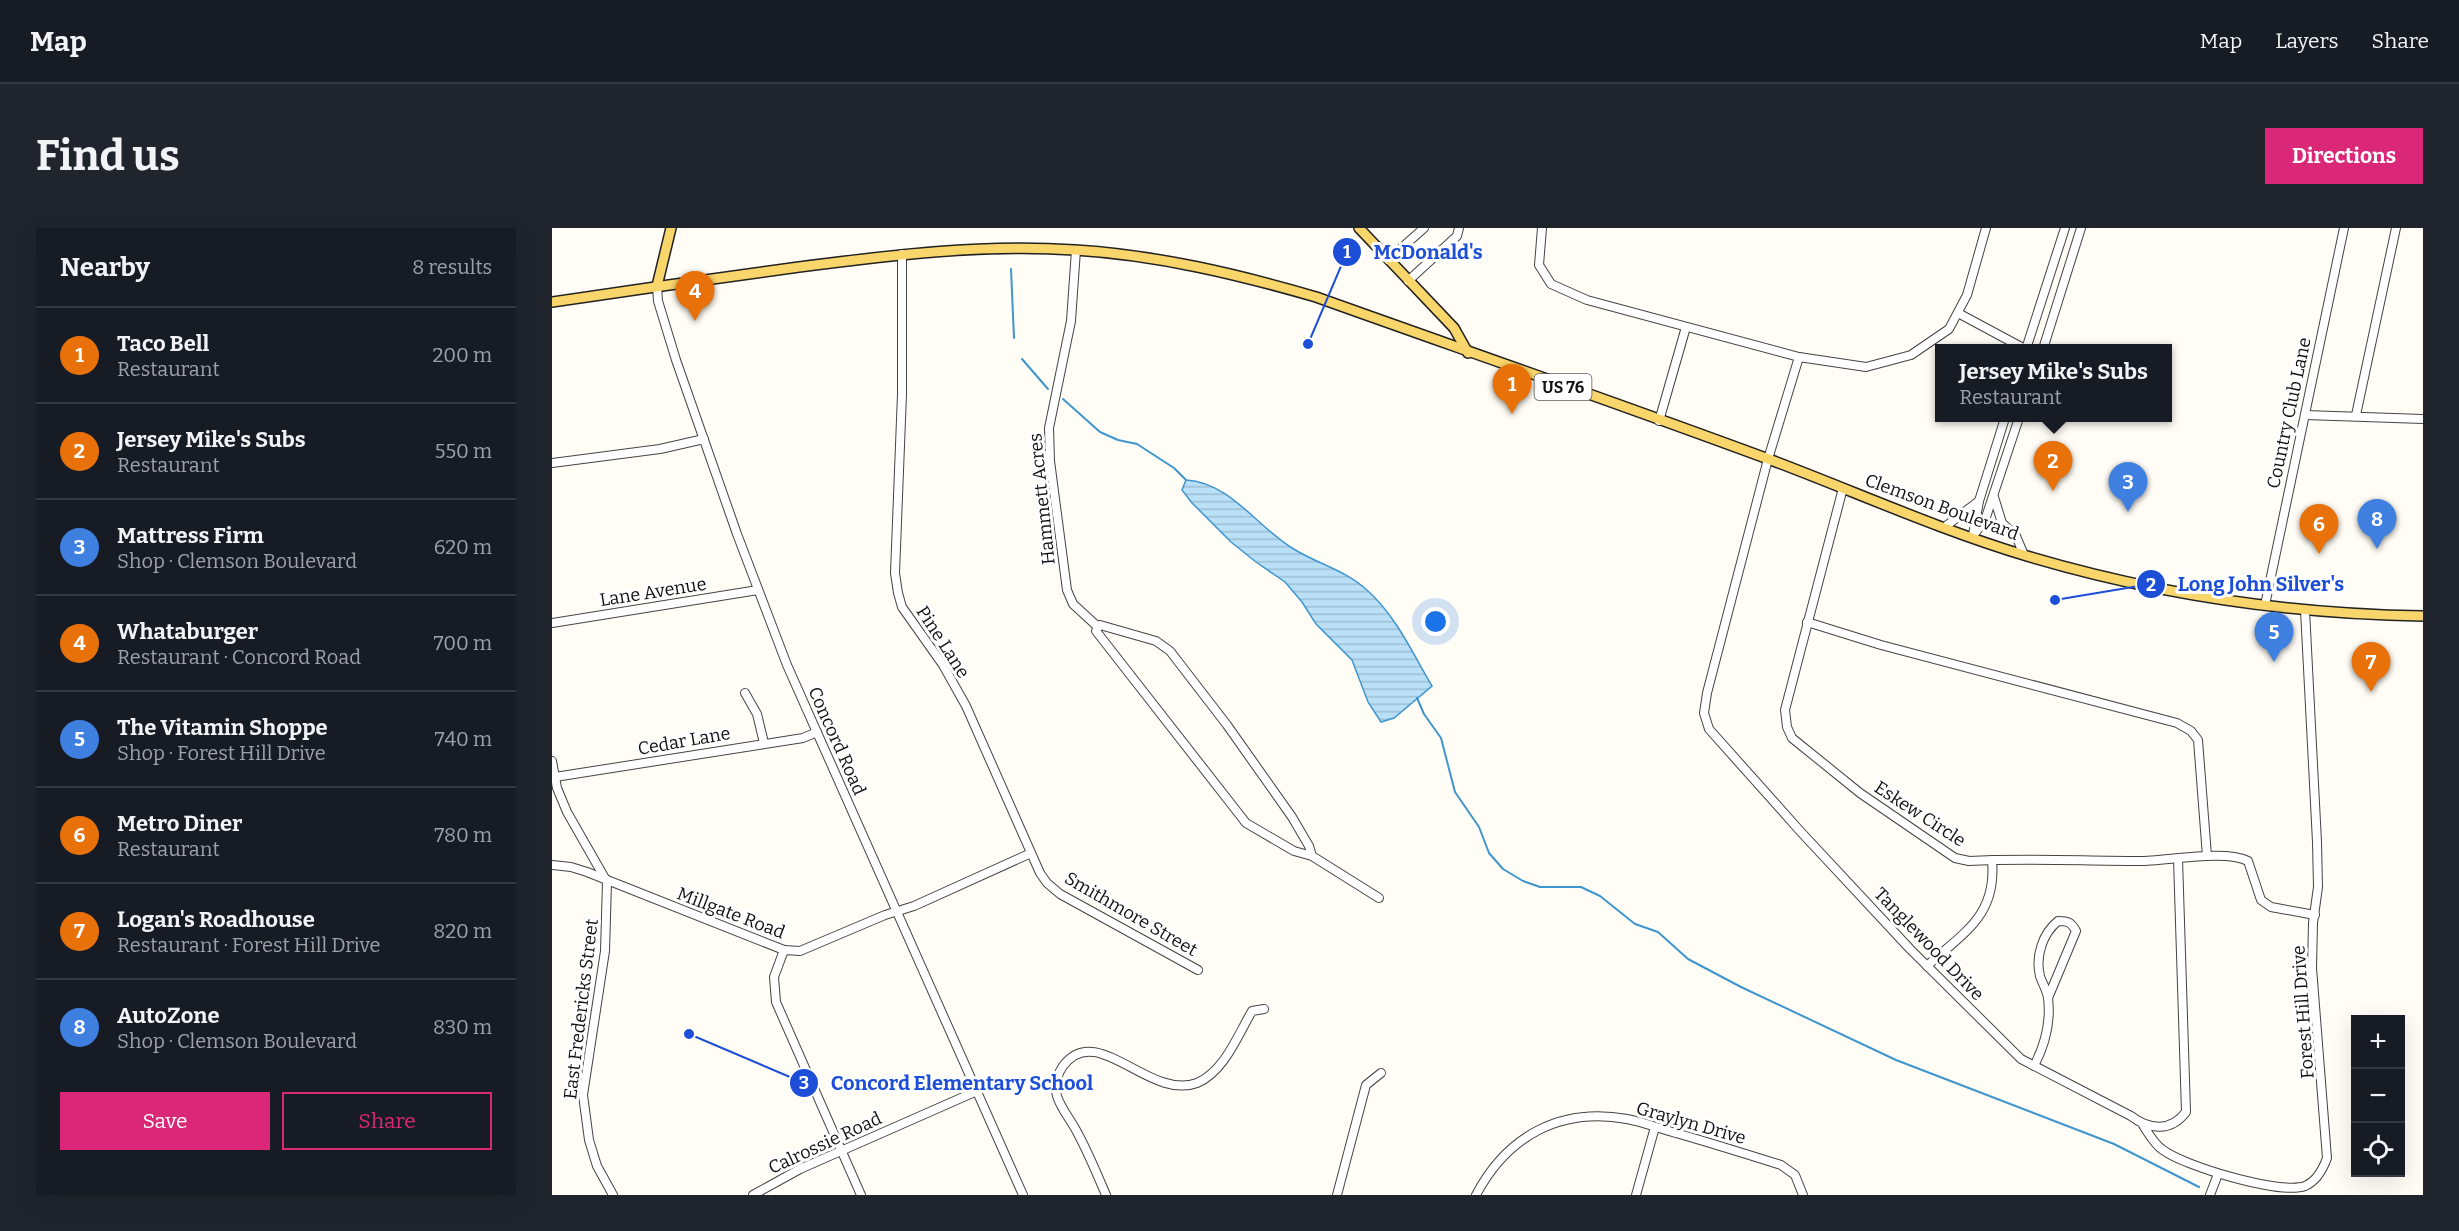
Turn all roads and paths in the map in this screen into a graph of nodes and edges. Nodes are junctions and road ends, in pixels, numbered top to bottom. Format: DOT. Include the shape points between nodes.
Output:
graph roads {
  1 [pos="672,228"];
  2 [pos="1359,228"];
  3 [pos="1424,228"];
  4 [pos="1459,228"];
  5 [pos="1542,228"];
  6 [pos="1986,228"];
  7 [pos="2065,228"];
  8 [pos="2081,228"];
  9 [pos="2344,228"];
  10 [pos="2396,228"];
  11 [pos="1076,250"];
  12 [pos="902,254"];
  13 [pos="1388,260"];
  14 [pos="1408,281"];
  15 [pos="657,286"];
  16 [pos="552,302"];
  17 [pos="1958,313"];
  18 [pos="1686,327"];
  19 [pos="2018,344"];
  20 [pos="2027,344"];
  21 [pos="2044,344"];
  22 [pos="1468,353"];
  23 [pos="1799,357"];
  24 [pos="2305,415"];
  25 [pos="2356,416"];
  26 [pos="2423,419"];
  27 [pos="1659,421"];
  28 [pos="2003,422"];
  29 [pos="2017,422"];
  30 [pos="704,439"];
  31 [pos="1768,459"];
  32 [pos="552,463"];
  33 [pos="1843,488"];
  34 [pos="1994,495"];
  35 [pos="1979,501"];
  36 [pos="1946,526"];
  37 [pos="1972,537"];
  38 [pos="2024,555"];
  39 [pos="758,590"];
  40 [pos="2265,605"];
  41 [pos="2305,610"];
  42 [pos="2423,616"];
  43 [pos="1807,622"];
  44 [pos="552,623"];
  45 [pos="1098,627"];
  46 [pos="745,693"];
  47 [pos="817,732"];
  48 [pos="764,743"];
  49 [pos="552,761"];
  50 [pos="555,777"];
  51 [pos="1029,854"];
  52 [pos="1311,856"];
  53 [pos="2207,856"];
  54 [pos="1992,860"];
  55 [pos="2178,860"];
  56 [pos="552,865"];
  57 [pos="607,882"];
  58 [pos="1379,898"];
  59 [pos="898,912"];
  60 [pos="2315,915"];
  61 [pos="784,950"];
  62 [pos="1927,966"];
  63 [pos="1198,970"];
  64 [pos="2048,998"];
  65 [pos="1264,1009"];
  66 [pos="2034,1066"];
  67 [pos="1381,1073"];
  68 [pos="977,1091"];
  69 [pos="2143,1125"];
  70 [pos="1655,1127"];
  71 [pos="840,1151"];
  72 [pos="2218,1174"];
  73 [pos="613,1195"];
  74 [pos="753,1195"];
  75 [pos="861,1195"];
  76 [pos="1023,1195"];
  77 [pos="1106,1195"];
  78 [pos="1337,1195"];
  79 [pos="1476,1195"];
  80 [pos="1636,1195"];
  81 [pos="1803,1195"];
  82 [pos="2210,1195"];
  1 -- 15 [label="main road"];
  2 -- 13 [label="main road"];
  3 -- 13 [label="street"];
  4 -- 14 [label="street" via="1457,236"];
  5 -- 18 [label="street" via="1539,265 1551,284 1587,300"];
  6 -- 17 [label="street"];
  7 -- 20 [label="street"];
  8 -- 21 [label="street"];
  9 -- 24 [label="street, Country Club Lane"];
  10 -- 25 [label="street"];
  11 -- 12 [label="main road, Clemson Boulevard" via="953,249"];
  11 -- 22 [label="main road, Clemson Boulevard" via="1138,257 1257,280 1316,297"];
  11 -- 45 [label="street, Hammett Acres" via="1071,321 1048,428 1067,590 1073,604"];
  12 -- 15 [label="main road, Clemson Boulevard"];
  12 -- 51 [label="street, Pine Lane" via="902,394 895,573 898,593 902,607 966,706"];
  13 -- 14 [label="main road"];
  14 -- 22 [label="main road" via="1454,328"];
  15 -- 16 [label="main road, Clemson Boulevard"];
  15 -- 30 [label="street, Concord Road" via="672,349"];
  17 -- 19 [label="street"];
  17 -- 23 [label="street" via="1949,329 1911,355 1866,367"];
  18 -- 23 [label="street"];
  18 -- 27 [label="street"];
  22 -- 27 [label="main road, Clemson Boulevard / US 76"];
  23 -- 31 [label="street, Tanglewood Drive"];
  24 -- 25 [label="street"];
  24 -- 40 [label="street, Country Club Lane"];
  25 -- 26 [label="street"];
  27 -- 31 [label="main road, Clemson Boulevard / US 76"];
  28 -- 35 [label="street"];
  29 -- 34 [label="street"];
  30 -- 32 [label="street" via="660,449"];
  30 -- 39 [label="street, Concord Road"];
  31 -- 33 [label="main road, Clemson Boulevard / US 76"];
  31 -- 62 [label="street, Tanglewood Drive" via="1704,713 1709,729"];
  33 -- 36 [label="main road, Clemson Boulevard / US 76"];
  33 -- 43 [label="street, Eskew Circle"];
  34 -- 37 [label="street" via="1985,520"];
  34 -- 38 [label="street" via="2002,523 2016,536"];
  35 -- 36 [label="street"];
  35 -- 37 [label="street"];
  36 -- 37 [label="main road, Clemson Boulevard / US 76"];
  37 -- 38 [label="main road, Clemson Boulevard / US 76"];
  38 -- 40 [label="main road, Clemson Boulevard / US 76" via="2143,585"];
  39 -- 44 [label="street, Lane Avenue"];
  39 -- 47 [label="street, Concord Road"];
  40 -- 41 [label="main road, Clemson Boulevard / US 76"];
  41 -- 42 [label="main road, Clemson Boulevard / US 76"];
  41 -- 60 [label="street, Forest Hill Drive" via="2317,842"];
  43 -- 53 [label="street" via="2177,723 2191,731 2198,740"];
  43 -- 54 [label="street, Eskew Circle" via="1785,710 1792,738 1860,793 1955,858"];
  45 -- 52 [label="street, Hammett Acres" via="1096,631 1246,823 1294,851"];
  45 -- 52 [label="street" via="1131,632 1170,651 1292,817"];
  46 -- 48 [label="street" via="757,714"];
  47 -- 48 [label="street, Cedar Lane" via="803,738"];
  47 -- 59 [label="street, Concord Road"];
  48 -- 50 [label="street, Cedar Lane"];
  49 -- 50 [label="street"];
  50 -- 57 [label="street" via="567,812"];
  51 -- 59 [label="street"];
  51 -- 63 [label="street, Smithmore Street" via="1047,883 1060,894"];
  52 -- 58 [label="street, Hammett Acres"];
  53 -- 55 [label="street, Eskew Circle"];
  53 -- 60 [label="street, Eskew Circle" via="2241,857 2252,868 2261,900 2271,907"];
  54 -- 55 [label="street, Eskew Circle"];
  54 -- 62 [label="street" via="1990,900 1980,916"];
  55 -- 69 [label="street" via="2186,1112 2178,1122 2165,1126"];
  56 -- 57 [label="street, Millgate Road" via="571,867"];
  57 -- 61 [label="street, Millgate Road"];
  57 -- 73 [label="street, East Fredericks Street" via="605,951 583,1095 589,1140 597,1166"];
  59 -- 61 [label="street, Millgate Road" via="800,951"];
  59 -- 68 [label="street, Concord Road"];
  60 -- 72 [label="street, Forest Hill Drive" via="2312,968 2327,1158 2322,1172 2306,1185 2291,1188"];
  61 -- 71 [label="street" via="774,977 776,1002"];
  62 -- 66 [label="street, Tanglewood Drive" via="2021,1059"];
  64 -- 64 [label="street" via="2076,931 2067,921 2058,921 2051,927 2039,952 2040,978"];
  64 -- 66 [label="street" via="2046,1037"];
  65 -- 77 [label="street" via="1252,1011 1214,1071 1188,1085 1157,1082 1093,1051 1076,1055 1063,1066 1056,1083 1059,1102"];
  66 -- 69 [label="street, Tanglewood Drive"];
  67 -- 78 [label="street" via="1366,1085"];
  68 -- 71 [label="street, Calrossie Road"];
  68 -- 76 [label="street, Concord Road"];
  69 -- 72 [label="street, Forest Hill Drive" via="2163,1150"];
  70 -- 79 [label="street, Graylyn Drive" via="1627,1119 1576,1118 1553,1123 1507,1150"];
  70 -- 80 [label="street"];
  70 -- 81 [label="street, Graylyn Drive" via="1781,1165 1795,1175"];
  71 -- 74 [label="street, Calrossie Road"];
  71 -- 75 [label="street"];
  72 -- 82 [label="street"];
}
